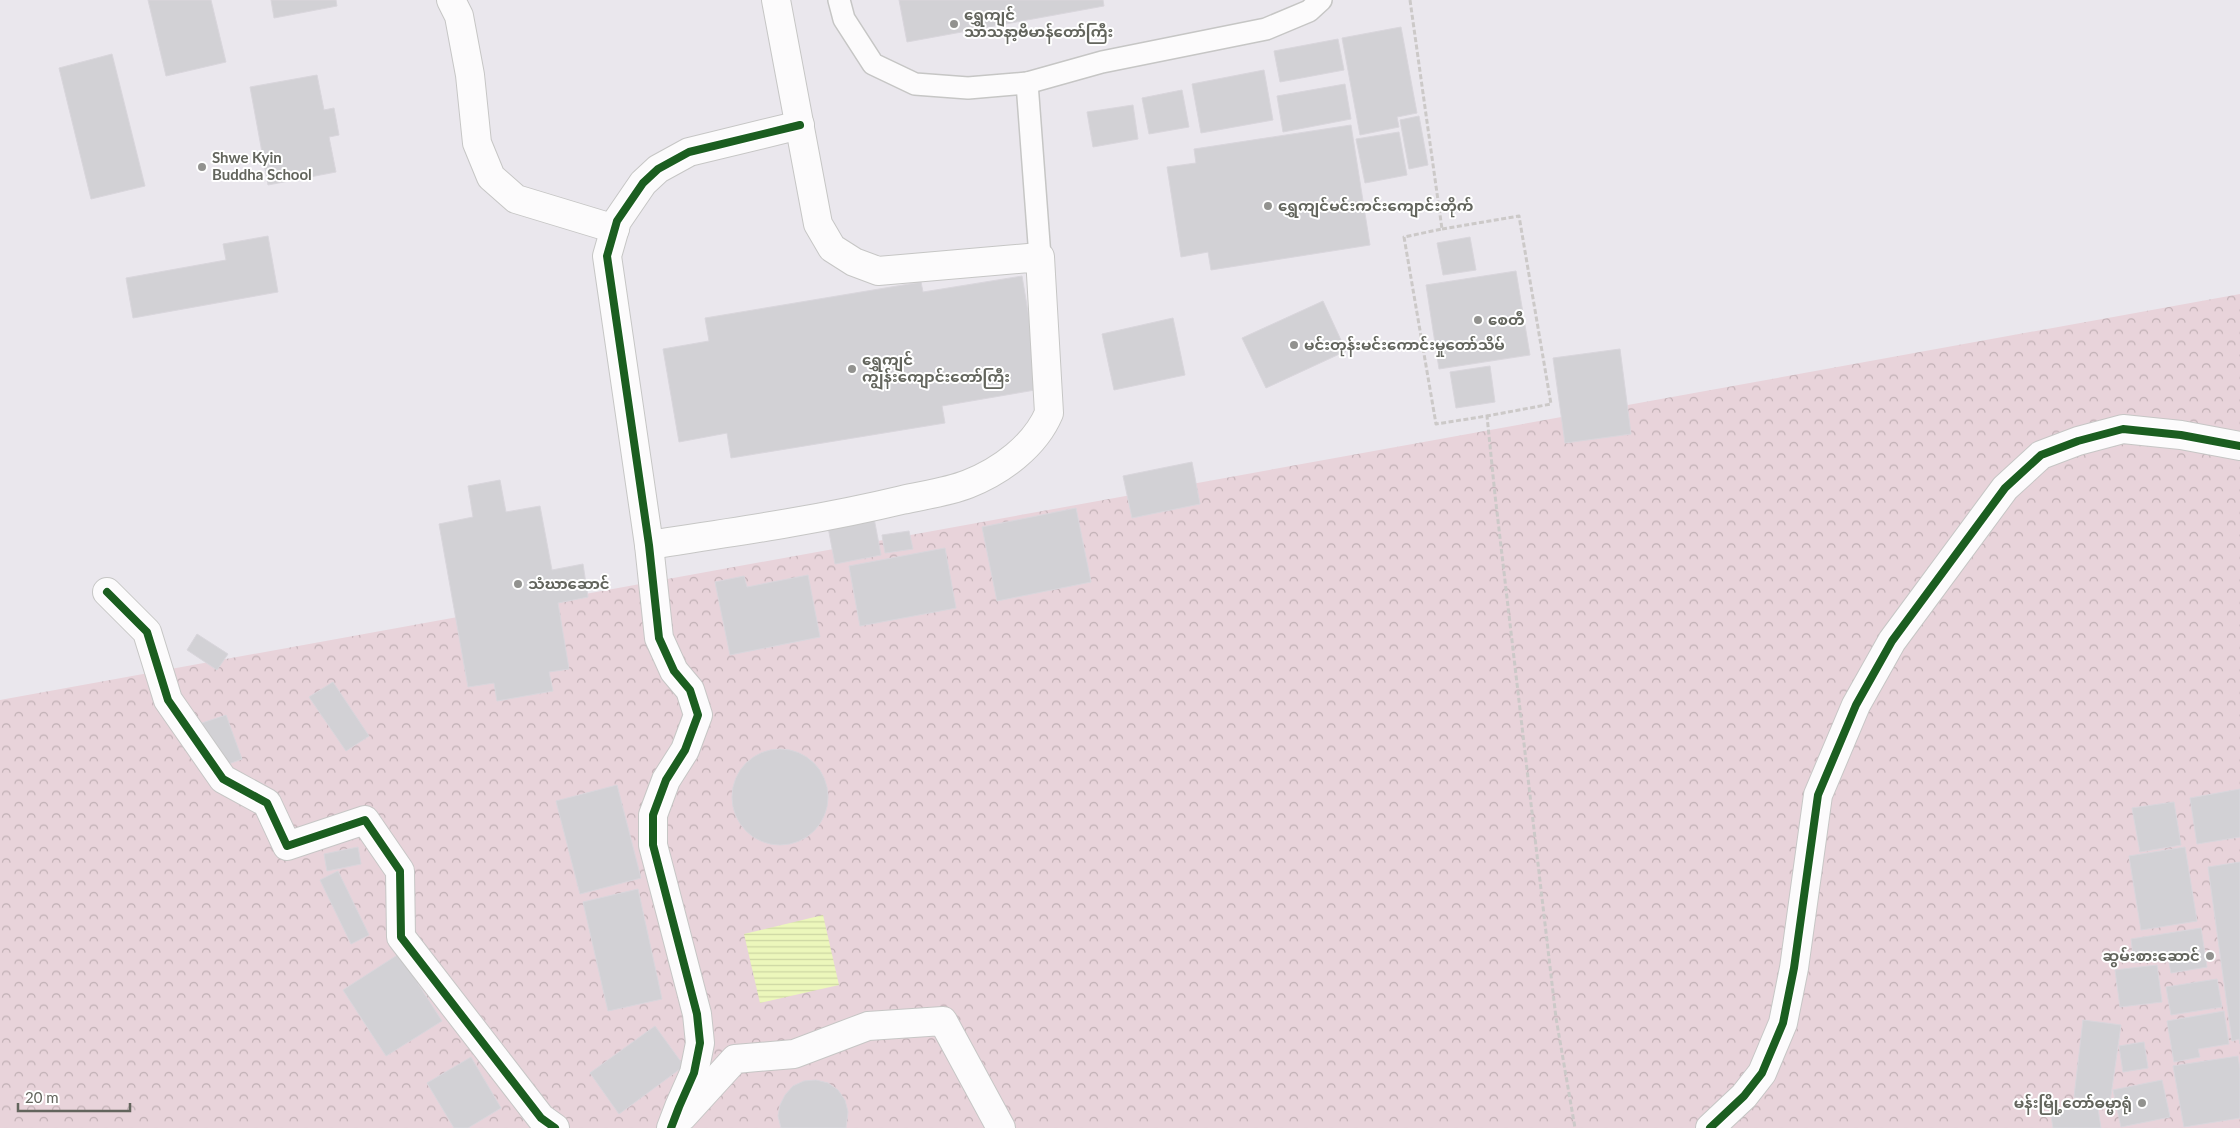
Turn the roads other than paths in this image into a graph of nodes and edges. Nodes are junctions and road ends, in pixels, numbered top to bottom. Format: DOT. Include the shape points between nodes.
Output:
graph roads {
  1 [pos="451,0"];
  2 [pos="776,0"];
  3 [pos="839,0"];
  4 [pos="1321,0"];
  5 [pos="1027,83"];
  6 [pos="800,125"];
  7 [pos="614,229"];
  8 [pos="1040,257"];
  9 [pos="2240,446"];
  10 [pos="649,545"];
  11 [pos="107,592"];
  12 [pos="555,1128"];
  13 [pos="672,1128"];
  14 [pos="1001,1128"];
  15 [pos="1710,1128"];
  1 -- 7 [label="street" via="460,16 477,143 491,177 516,199"];
  2 -- 6 [label="street"];
  3 -- 5 [label="lane" via="844,20 873,64 915,84 968,88"];
  4 -- 5 [label="lane" via="1309,10 1266,30 1102,62"];
  5 -- 8 [label="lane"];
  6 -- 7 [label="street" via="689,152 658,169 643,183 616,221"];
  6 -- 8 [label="street" via="818,224 832,248 854,262 878,271"];
  7 -- 10 [label="street" via="607,256"];
  8 -- 10 [label="street" via="1049,413 1043,427 1006,464 968,484 843,514"];
  9 -- 15 [label="street" via="2123,429 2041,455 2005,488 1892,641 1856,705 1818,795 1794,968 1783,1023 1762,1073 1744,1096"];
  10 -- 13 [label="street" via="659,638 674,671 690,690 698,715 685,750 666,780 653,815 653,845 697,1014 700,1043 694,1073"];
  11 -- 12 [label="street" via="147,632 168,700 223,779 267,803 287,846 365,820 400,870 401,937 541,1118"];
  13 -- 14 [label="street" via="735,1059 794,1054 868,1026 942,1021"];
}
